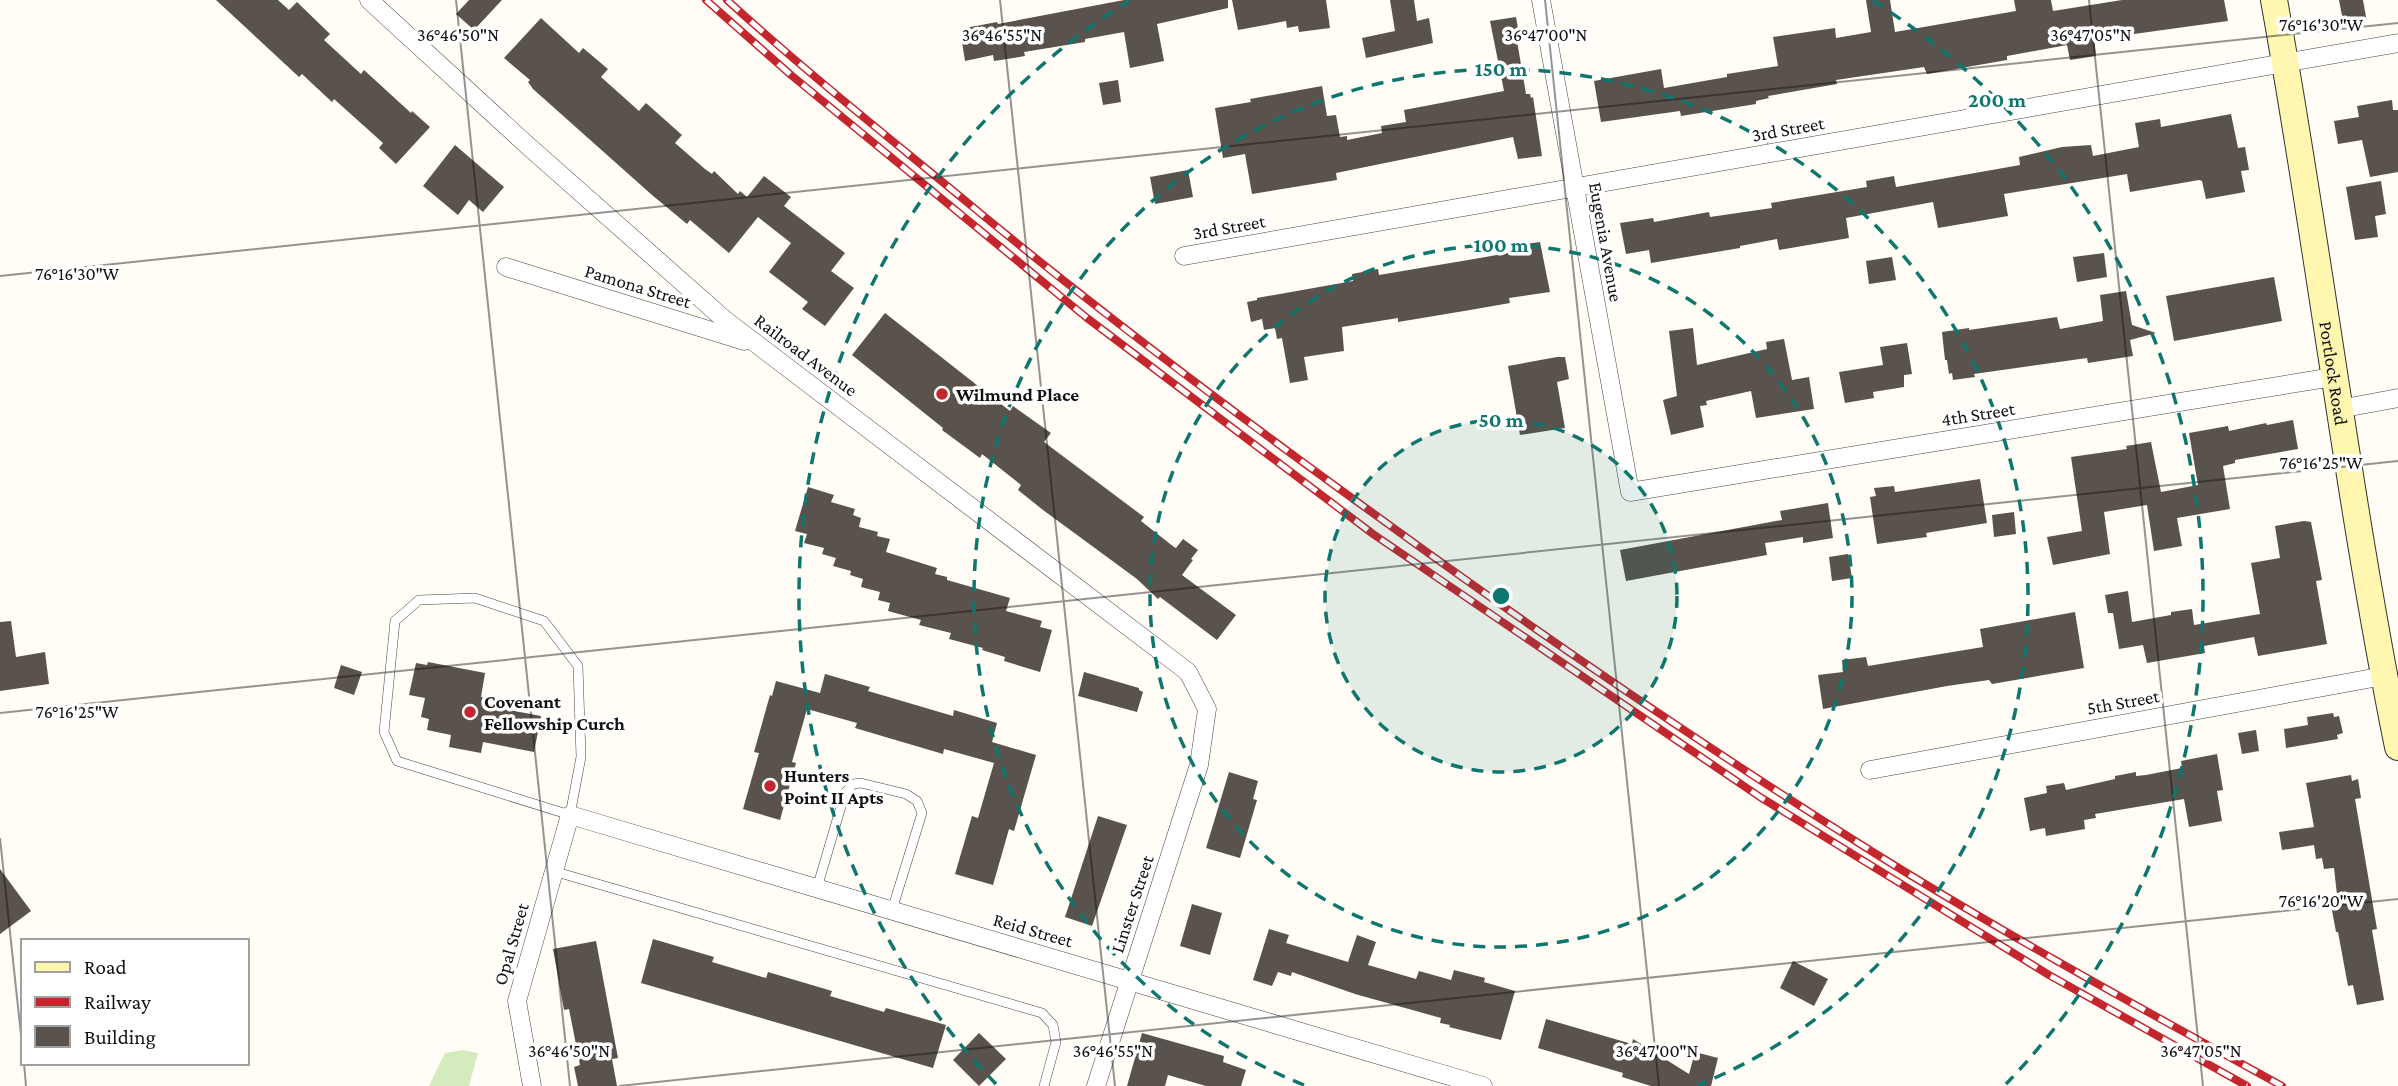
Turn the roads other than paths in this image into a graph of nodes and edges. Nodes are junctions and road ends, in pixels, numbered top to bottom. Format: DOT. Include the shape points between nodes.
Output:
graph roads {
  1 [pos="369,0"];
  2 [pos="1541,0"];
  3 [pos="2274,0"];
  4 [pos="2398,43"];
  5 [pos="2285,64"];
  6 [pos="1574,187"];
  7 [pos="1184,256"];
  8 [pos="506,267"];
  9 [pos="758,345"];
  10 [pos="2333,377"];
  11 [pos="2398,398"];
  12 [pos="2339,409"];
  13 [pos="1630,492"];
  14 [pos="2384,676"];
  15 [pos="1204,735"];
  16 [pos="2398,747"];
  17 [pos="1870,770"];
  18 [pos="570,815"];
  19 [pos="554,871"];
  20 [pos="817,888"];
  21 [pos="892,910"];
  22 [pos="1129,981"];
  23 [pos="532,1086"];
  24 [pos="1044,1086"];
  25 [pos="1096,1086"];
  26 [pos="1483,1086"];
  1 -- 9 [label="street, Railroad Avenue" via="650,256"];
  2 -- 6 [label="street, Eugenia Avenue"];
  3 -- 5 [label="main road, Portlock Road"];
  4 -- 5 [label="street, 3rd Street"];
  5 -- 6 [label="street, 3rd Street"];
  5 -- 10 [label="main road, Portlock Road"];
  6 -- 7 [label="street, 3rd Street"];
  6 -- 13 [label="street, Eugenia Avenue"];
  8 -- 9 [label="street, Pamona Street"];
  9 -- 15 [label="street, Railroad Avenue" via="1188,672 1207,709"];
  10 -- 12 [label="main road, Portlock Road"];
  10 -- 13 [label="street, 4th Street"];
  11 -- 12 [label="street"];
  12 -- 14 [label="main road, Portlock Road"];
  14 -- 16 [label="main road, Portlock Road"];
  14 -- 17 [label="street, 5th Street"];
  15 -- 22 [label="street, Linster Street" via="1199,765"];
  18 -- 18 [label="lane" via="581,757 578,666 544,621 475,598 419,600 395,621 384,733 397,761"];
  18 -- 19 [label="street, Opal Street"];
  18 -- 20 [label="street, Reid Street"];
  19 -- 23 [label="street, Opal Street" via="517,1001"];
  19 -- 24 [label="lane" via="1042,1013 1054,1025 1056,1042"];
  20 -- 21 [label="street, Reid Street"];
  20 -- 21 [label="lane" via="845,793 853,784 906,794 917,801 922,813"];
  21 -- 22 [label="street, Reid Street"];
  22 -- 25 [label="street, Linster Street"];
  22 -- 26 [label="street, Reid Street"];
}
